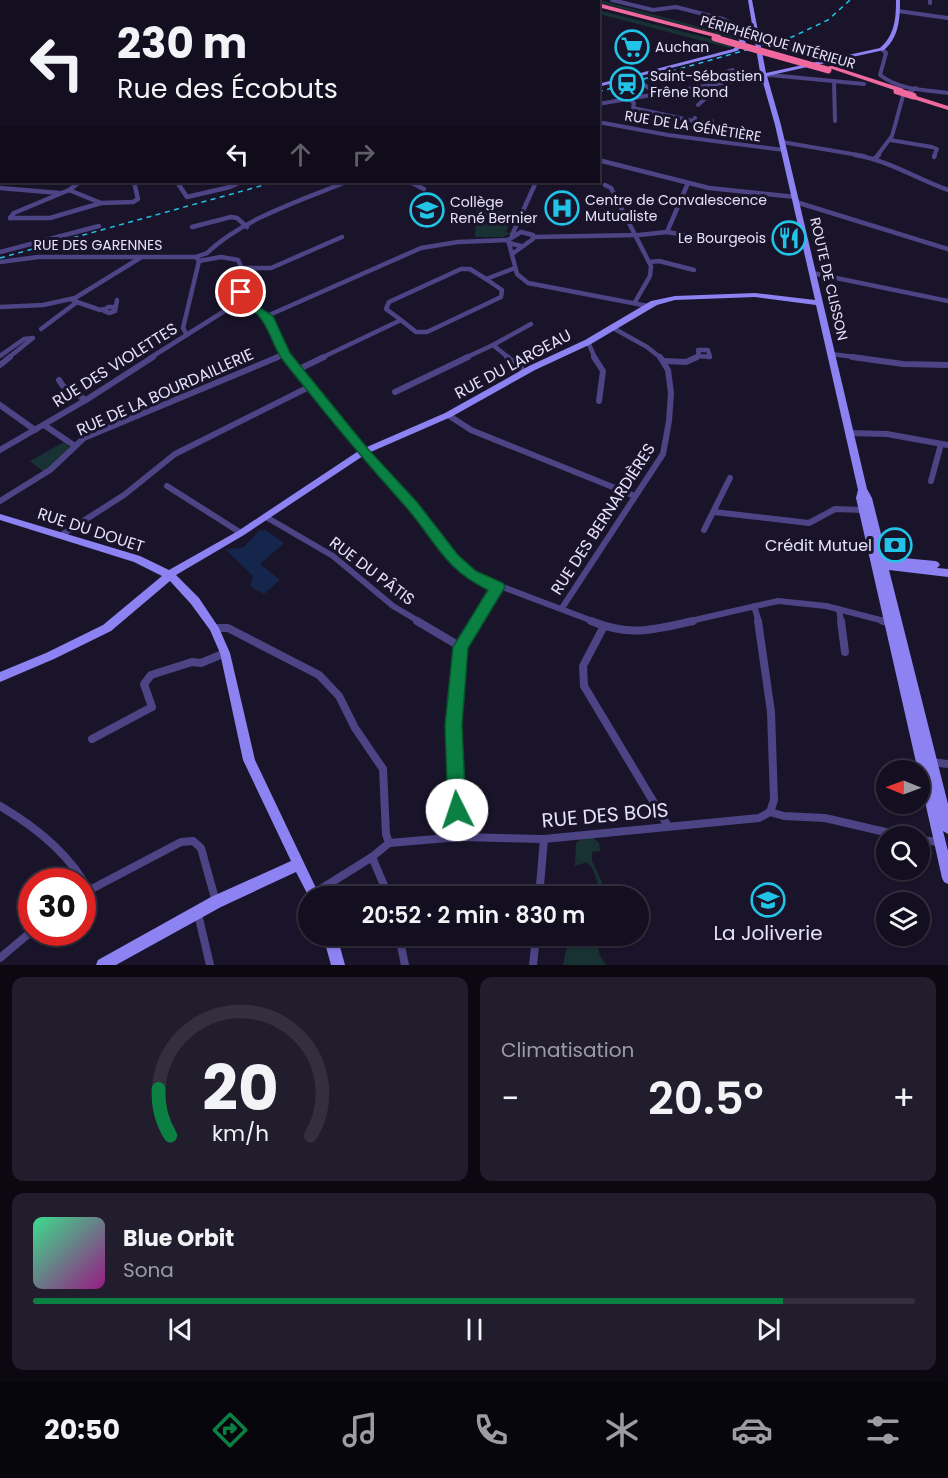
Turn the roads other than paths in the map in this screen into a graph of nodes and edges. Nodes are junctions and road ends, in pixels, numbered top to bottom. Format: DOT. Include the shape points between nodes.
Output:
graph roads {
  1 [pos="612,0"];
  2 [pos="898,0"];
  3 [pos="751,3"];
  4 [pos="600,7"];
  5 [pos="898,10"];
  6 [pos="948,18"];
  7 [pos="753,28"];
  8 [pos="739,30"];
  9 [pos="882,49"];
  10 [pos="766,64"];
  11 [pos="792,68"];
  12 [pos="733,70"];
  13 [pos="722,73"];
  14 [pos="766,75"];
  15 [pos="632,77"];
  16 [pos="701,78"];
  17 [pos="733,81"];
  18 [pos="834,81"];
  19 [pos="864,84"];
  20 [pos="600,85"];
  21 [pos="702,87"];
  22 [pos="915,93"];
  23 [pos="948,93"];
  24 [pos="658,94"];
  25 [pos="629,99"];
  26 [pos="600,104"];
  27 [pos="698,105"];
  28 [pos="948,106"];
  29 [pos="712,121"];
  30 [pos="835,121"];
  31 [pos="600,122"];
  32 [pos="890,140"];
  33 [pos="782,142"];
  34 [pos="784,150"];
  35 [pos="934,156"];
  36 [pos="875,158"];
  37 [pos="600,161"];
  38 [pos="79,183"];
  39 [pos="134,183"];
  40 [pos="178,183"];
  41 [pos="239,183"];
  42 [pos="344,183"];
  43 [pos="412,183"];
  44 [pos="536,183"];
  45 [pos="688,183"];
  46 [pos="605,185"];
  47 [pos="0,188"];
  48 [pos="424,189"];
  49 [pos="69,190"];
  50 [pos="948,190"];
  51 [pos="61,194"];
  52 [pos="795,200"];
  53 [pos="101,203"];
  54 [pos="516,224"];
  55 [pos="99,226"];
  56 [pos="192,227"];
  57 [pos="247,227"];
  58 [pos="667,231"];
  59 [pos="525,232"];
  60 [pos="512,235"];
  61 [pos="636,235"];
  62 [pos="342,237"];
  63 [pos="534,237"];
  64 [pos="508,242"];
  65 [pos="735,243"];
  66 [pos="521,246"];
  67 [pos="948,249"];
  68 [pos="0,252"];
  69 [pos="207,253"];
  70 [pos="512,254"];
  71 [pos="132,256"];
  72 [pos="141,256"];
  73 [pos="213,257"];
  74 [pos="197,259"];
  75 [pos="0,262"];
  76 [pos="649,262"];
  77 [pos="127,263"];
  78 [pos="244,268"];
  79 [pos="515,268"];
  80 [pos="694,270"];
  81 [pos="812,273"];
  82 [pos="486,279"];
  83 [pos="117,300"];
  84 [pos="74,301"];
  85 [pos="948,301"];
  86 [pos="243,302"];
  87 [pos="635,302"];
  88 [pos="819,303"];
  89 [pos="648,306"];
  90 [pos="0,307"];
  91 [pos="267,316"];
  92 [pos="401,320"];
  93 [pos="531,324"];
  94 [pos="613,328"];
  95 [pos="41,329"];
  96 [pos="188,335"];
  97 [pos="588,342"];
  98 [pos="493,345"];
  99 [pos="285,354"];
  100 [pos="831,354"];
  101 [pos="0,356"];
  102 [pos="699,356"];
  103 [pos="664,361"];
  104 [pos="948,364"];
  105 [pos="0,365"];
  106 [pos="299,369"];
  107 [pos="525,372"];
  108 [pos="60,380"];
  109 [pos="311,386"];
  110 [pos="395,392"];
  111 [pos="86,400"];
  112 [pos="599,401"];
  113 [pos="0,405"];
  114 [pos="448,415"];
  115 [pos="44,425"];
  116 [pos="35,430"];
  117 [pos="849,433"];
  118 [pos="944,444"];
  119 [pos="75,446"];
  120 [pos="0,450"];
  121 [pos="363,452"];
  122 [pos="730,478"];
  123 [pos="931,481"];
  124 [pos="167,486"];
  125 [pos="862,489"];
  126 [pos="635,496"];
  127 [pos="0,501"];
  128 [pos="863,510"];
  129 [pos="714,512"];
  130 [pos="0,517"];
  131 [pos="266,517"];
  132 [pos="704,530"];
  133 [pos="241,533"];
  134 [pos="63,534"];
  135 [pos="884,563"];
  136 [pos="948,567"];
  137 [pos="948,573"];
  138 [pos="171,576"];
  139 [pos="498,587"];
  140 [pos="754,606"];
  141 [pos="562,608"];
  142 [pos="839,609"];
  143 [pos="893,623"];
  144 [pos="604,626"];
  145 [pos="214,627"];
  146 [pos="460,647"];
  147 [pos="845,652"];
  148 [pos="225,653"];
  149 [pos="0,677"];
  150 [pos="92,739"];
  151 [pos="932,762"];
  152 [pos="948,764"];
  153 [pos="0,806"];
  154 [pos="770,812"];
  155 [pos="668,826"];
  156 [pos="876,830"];
  157 [pos="460,837"];
  158 [pos="544,839"];
  159 [pos="944,839"];
  160 [pos="390,843"];
  161 [pos="372,857"];
  162 [pos="299,864"];
  163 [pos="75,868"];
  164 [pos="948,878"];
  165 [pos="309,886"];
  166 [pos="330,886"];
  167 [pos="384,886"];
  168 [pos="540,886"];
  169 [pos="96,887"];
  170 [pos="216,902"];
  171 [pos="198,914"];
  172 [pos="18,943"];
  173 [pos="333,946"];
  174 [pos="401,946"];
  175 [pos="535,946"];
  176 [pos="0,958"];
  177 [pos="103,965"];
  178 [pos="210,965"];
  179 [pos="338,965"];
  180 [pos="405,965"];
  181 [pos="533,965"];
  1 -- 8 [label="street" via="653,10 676,7 723,19"];
  2 -- 5 [label="main road"];
  3 -- 7 [label="main road, ROUTE DE CLISSON"];
  4 -- 22 [label="highway, PÉRIPHÉRIQUE INTÉRIEUR, bridge"];
  5 -- 6 [label="street"];
  5 -- 9 [label="main road" via="894,33"];
  7 -- 8 [label="main road"];
  7 -- 10 [label="main road, ROUTE DE CLISSON" via="762,42"];
  7 -- 14 [label="main road, ROUTE DE CLISSON"];
  8 -- 15 [label="main road" via="743,43 735,50"];
  9 -- 11 [label="main road"];
  9 -- 22 [label="street" via="886,53 882,77"];
  10 -- 11 [label="main road" via="778,69"];
  10 -- 14 [label="main road, ROUTE DE CLISSON"];
  11 -- 14 [label="main road"];
  12 -- 13 [label="street"];
  13 -- 16 [label="street"];
  13 -- 17 [label="street"];
  14 -- 17 [label="street"];
  14 -- 18 [label="street"];
  14 -- 33 [label="main road, ROUTE DE CLISSON"];
  15 -- 20 [label="main road"];
  15 -- 24 [label="street"];
  17 -- 21 [label="street"];
  18 -- 19 [label="street"];
  18 -- 30 [label="street"];
  21 -- 24 [label="street"];
  21 -- 27 [label="street" via="709,95"];
  22 -- 23 [label="street"];
  22 -- 28 [label="highway, PÉRIPHÉRIQUE INTÉRIEUR"];
  22 -- 32 [label="street" via="903,96"];
  24 -- 25 [label="street"];
  25 -- 26 [label="street"];
  25 -- 29 [label="street" via="633,108 711,124"];
  31 -- 34 [label="street, RUE DE LA GÉNÊTIÈRE"];
  32 -- 35 [label="street" via="932,147 937,149"];
  32 -- 36 [label="street"];
  33 -- 34 [label="main road, ROUTE DE CLISSON"];
  33 -- 36 [label="street"];
  34 -- 52 [label="main road, ROUTE DE CLISSON"];
  36 -- 50 [label="street"];
  37 -- 45 [label="street"];
  38 -- 49 [label="street"];
  39 -- 53 [label="street" via="136,201"];
  40 -- 41 [label="street" via="187,196"];
  42 -- 57 [label="street"];
  43 -- 48 [label="street"];
  44 -- 54 [label="street"];
  45 -- 52 [label="street"];
  45 -- 58 [label="street"];
  46 -- 61 [label="street" via="611,188"];
  47 -- 51 [label="street"];
  49 -- 51 [label="street"];
  49 -- 53 [label="street"];
  51 -- 53 [label="street" via="10,218 50,218"];
  52 -- 67 [label="street"];
  52 -- 81 [label="main road, ROUTE DE CLISSON"];
  54 -- 59 [label="street"];
  54 -- 60 [label="street"];
  55 -- 68 [label="street"];
  56 -- 57 [label="street" via="231,217"];
  57 -- 69 [label="street"];
  58 -- 61 [label="street"];
  58 -- 65 [label="street"];
  59 -- 60 [label="street"];
  59 -- 63 [label="street"];
  60 -- 64 [label="street"];
  61 -- 63 [label="street"];
  61 -- 76 [label="street"];
  62 -- 78 [label="street" via="271,268"];
  63 -- 66 [label="street"];
  64 -- 66 [label="street"];
  64 -- 70 [label="street"];
  64 -- 91 [label="street" via="458,242 421,248"];
  66 -- 70 [label="street"];
  69 -- 73 [label="street"];
  69 -- 74 [label="street"];
  70 -- 79 [label="street"];
  71 -- 72 [label="street, RUE DES GARENNES"];
  71 -- 75 [label="street, RUE DES GARENNES" via="38,256"];
  71 -- 77 [label="street"];
  72 -- 74 [label="street, RUE DES GARENNES"];
  72 -- 77 [label="street"];
  73 -- 74 [label="street" via="207,261"];
  73 -- 78 [label="street" via="232,257"];
  74 -- 96 [label="street" via="183,328"];
  76 -- 80 [label="street"];
  76 -- 87 [label="street" via="650,276"];
  77 -- 84 [label="street"];
  78 -- 86 [label="street"];
  79 -- 82 [label="street"];
  79 -- 87 [label="street" via="522,280 534,286"];
  81 -- 85 [label="street"];
  81 -- 88 [label="main road, ROUTE DE CLISSON"];
  82 -- 92 [label="street" via="470,269 461,269 389,302 386,309"];
  82 -- 92 [label="street" via="502,290 501,297 427,332 416,332"];
  83 -- 84 [label="street" via="115,307 100,310"];
  84 -- 90 [label="street"];
  84 -- 95 [label="street"];
  86 -- 91 [label="street"];
  86 -- 96 [label="street, RUE DES VIOLETTES"];
  87 -- 89 [label="street"];
  88 -- 89 [label="main road, RUE DU LARGEAU" via="746,296 675,298"];
  88 -- 100 [label="main road, ROUTE DE CLISSON"];
  89 -- 94 [label="main road, RUE DU LARGEAU"];
  91 -- 99 [label="street"];
  92 -- 106 [label="street"];
  93 -- 98 [label="street"];
  94 -- 97 [label="main road, RUE DU LARGEAU"];
  94 -- 103 [label="street"];
  96 -- 111 [label="street, RUE DES VIOLETTES"];
  97 -- 107 [label="main road, RUE DU LARGEAU"];
  97 -- 112 [label="street" via="603,371"];
  98 -- 107 [label="street"];
  98 -- 110 [label="street"];
  99 -- 106 [label="street"];
  99 -- 119 [label="street, RUE DE LA BOURDAILLERIE" via="84,438"];
  100 -- 104 [label="street" via="897,364"];
  100 -- 117 [label="main road, ROUTE DE CLISSON"];
  101 -- 105 [label="street" via="24,339 33,338"];
  102 -- 103 [label="street" via="686,362"];
  103 -- 126 [label="street, RUE DES BERNARDIÈRES" via="671,411 666,445"];
  106 -- 109 [label="street"];
  107 -- 114 [label="main road, RUE DU LARGEAU"];
  108 -- 111 [label="street"];
  109 -- 121 [label="street"];
  109 -- 134 [label="street" via="175,454 124,495"];
  111 -- 115 [label="street, RUE DES VIOLETTES"];
  113 -- 116 [label="street"];
  114 -- 121 [label="main road, RUE DU LARGEAU"];
  114 -- 126 [label="street" via="471,430"];
  115 -- 116 [label="street, RUE DES VIOLETTES"];
  115 -- 119 [label="street"];
  116 -- 120 [label="street, RUE DES VIOLETTES"];
  117 -- 118 [label="street" via="887,434"];
  117 -- 125 [label="main road, ROUTE DE CLISSON"];
  118 -- 123 [label="street"];
  119 -- 127 [label="street, RUE DE LA BOURDAILLERIE" via="50,470"];
  121 -- 131 [label="main road, RUE DU LARGEAU"];
  121 -- 139 [label="street" via="453,559 471,575"];
  122 -- 129 [label="street"];
  124 -- 133 [label="street"];
  125 -- 128 [label="main road, ROUTE DE CLISSON"];
  125 -- 135 [label="main road, ROUTE DE CLISSON"];
  126 -- 141 [label="street, RUE DES BERNARDIÈRES"];
  128 -- 129 [label="street" via="835,509 809,523"];
  128 -- 135 [label="main road, ROUTE DE CLISSON"];
  129 -- 132 [label="street"];
  130 -- 134 [label="main road, RUE DU DOUET"];
  131 -- 133 [label="main road, RUE DU LARGEAU"];
  131 -- 146 [label="street, RUE DU PÂTIS" via="333,556 393,606"];
  133 -- 138 [label="main road, RUE DU LARGEAU"];
  134 -- 138 [label="main road, RUE DU DOUET" via="137,559"];
  135 -- 136 [label="main road"];
  135 -- 137 [label="main road"];
  135 -- 143 [label="main road, ROUTE DE CLISSON"];
  138 -- 145 [label="main road, RUE DU DOUET"];
  138 -- 149 [label="main road, RUE DU LARGEAU" via="107,628"];
  139 -- 141 [label="street"];
  139 -- 146 [label="street"];
  140 -- 142 [label="street" via="788,601"];
  140 -- 144 [label="street" via="643,632"];
  140 -- 154 [label="street" via="771,712 774,800"];
  141 -- 144 [label="street"];
  142 -- 143 [label="street"];
  142 -- 147 [label="street"];
  143 -- 151 [label="main road, ROUTE DE CLISSON"];
  143 -- 159 [label="main road, ROUTE DE CLISSON"];
  144 -- 155 [label="street" via="583,666 584,686"];
  145 -- 148 [label="main road, RUE DU DOUET"];
  145 -- 160 [label="street" via="228,628 320,675 339,696 383,769"];
  146 -- 157 [label="street" via="453,725"];
  148 -- 150 [label="street" via="151,675 144,684 152,707"];
  148 -- 162 [label="main road, RUE DU DOUET" via="249,760"];
  151 -- 152 [label="street"];
  151 -- 159 [label="main road, ROUTE DE CLISSON"];
  153 -- 163 [label="street" via="31,824"];
  154 -- 155 [label="street, RUE DES BOIS" via="759,818"];
  154 -- 156 [label="street, RUE DES BOIS" via="825,818"];
  155 -- 158 [label="street, RUE DES BOIS"];
  157 -- 158 [label="street, RUE DES BOIS"];
  157 -- 160 [label="street, RUE DES BOIS"];
  158 -- 168 [label="street"];
  159 -- 164 [label="main road, ROUTE DE CLISSON"];
  160 -- 161 [label="street"];
  161 -- 166 [label="street"];
  161 -- 167 [label="street"];
  162 -- 165 [label="main road, RUE DU DOUET"];
  162 -- 170 [label="main road"];
  169 -- 170 [label="street" via="181,842 193,841 201,848"];
  170 -- 171 [label="main road"];
  171 -- 177 [label="main road"];
  171 -- 178 [label="street"];
  172 -- 176 [label="street"];
  173 -- 179 [label="main road"];
  174 -- 180 [label="street"];
  175 -- 181 [label="street"];
}
